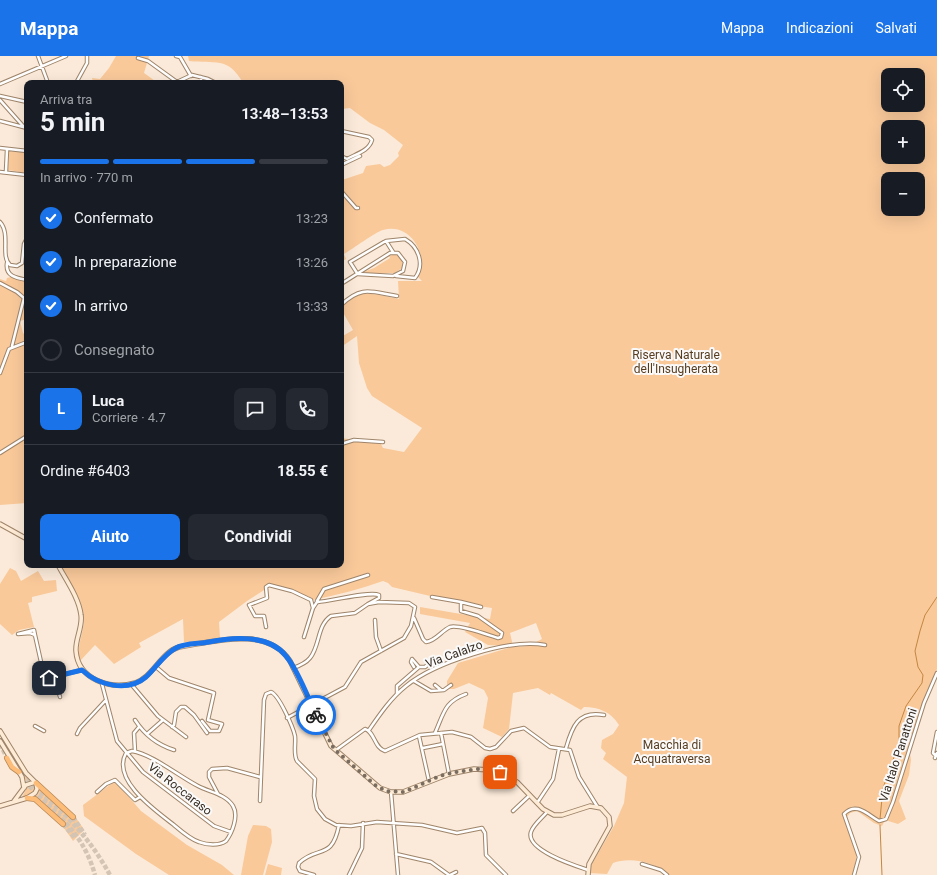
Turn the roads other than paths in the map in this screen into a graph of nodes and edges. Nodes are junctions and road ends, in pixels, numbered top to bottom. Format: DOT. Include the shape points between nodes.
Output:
graph roads {
  1 [pos="38,56"];
  2 [pos="66,56"];
  3 [pos="87,56"];
  4 [pos="176,56"];
  5 [pos="138,58"];
  6 [pos="42,67"];
  7 [pos="191,76"];
  8 [pos="201,77"];
  9 [pos="47,80"];
  10 [pos="78,80"];
  11 [pos="174,80"];
  12 [pos="186,80"];
  13 [pos="208,80"];
  14 [pos="0,84"];
  15 [pos="0,96"];
  16 [pos="0,100"];
  17 [pos="24,101"];
  18 [pos="0,121"];
  19 [pos="24,125"];
  20 [pos="24,127"];
  21 [pos="344,132"];
  22 [pos="0,148"];
  23 [pos="7,150"];
  24 [pos="24,151"];
  25 [pos="360,156"];
  26 [pos="344,158"];
  27 [pos="344,164"];
  28 [pos="6,171"];
  29 [pos="0,172"];
  30 [pos="24,174"];
  31 [pos="344,194"];
  32 [pos="358,208"];
  33 [pos="0,222"];
  34 [pos="386,241"];
  35 [pos="24,243"];
  36 [pos="393,252"];
  37 [pos="7,262"];
  38 [pos="358,274"];
  39 [pos="393,276"];
  40 [pos="24,279"];
  41 [pos="344,282"];
  42 [pos="0,283"];
  43 [pos="397,296"];
  44 [pos="344,302"];
  45 [pos="24,343"];
  46 [pos="12,346"];
  47 [pos="0,373"];
  48 [pos="24,438"];
  49 [pos="383,442"];
  50 [pos="344,443"];
  51 [pos="0,453"];
  52 [pos="0,524"];
  53 [pos="24,537"];
  54 [pos="59,568"];
  55 [pos="368,575"];
  56 [pos="432,597"];
  57 [pos="317,601"];
  58 [pos="461,602"];
  59 [pos="368,604"];
  60 [pos="481,607"];
  61 [pos="313,608"];
  62 [pos="414,617"];
  63 [pos="375,620"];
  64 [pos="266,627"];
  65 [pos="35,636"];
  66 [pos="304,637"];
  67 [pos="545,645"];
  68 [pos="381,650"];
  69 [pos="432,661"];
  70 [pos="156,667"];
  71 [pos="414,667"];
  72 [pos="419,667"];
  73 [pos="293,668"];
  74 [pos="82,670"];
  75 [pos="937,673"];
  76 [pos="49,678"];
  77 [pos="413,680"];
  78 [pos="102,684"];
  79 [pos="131,684"];
  80 [pos="435,685"];
  81 [pos="451,685"];
  82 [pos="441,690"];
  83 [pos="397,694"];
  84 [pos="466,694"];
  85 [pos="60,697"];
  86 [pos="106,700"];
  87 [pos="311,705"];
  88 [pos="604,715"];
  89 [pos="287,718"];
  90 [pos="135,720"];
  91 [pos="162,720"];
  92 [pos="202,721"];
  93 [pos="35,726"];
  94 [pos="140,727"];
  95 [pos="172,727"];
  96 [pos="368,730"];
  97 [pos="0,731"];
  98 [pos="44,731"];
  99 [pos="937,732"];
  100 [pos="207,733"];
  101 [pos="441,733"];
  102 [pos="77,734"];
  103 [pos="147,734"];
  104 [pos="435,734"];
  105 [pos="419,736"];
  106 [pos="186,737"];
  107 [pos="0,741"];
  108 [pos="443,744"];
  109 [pos="423,748"];
  110 [pos="566,748"];
  111 [pos="559,749"];
  112 [pos="174,750"];
  113 [pos="134,751"];
  114 [pos="335,751"];
  115 [pos="126,753"];
  116 [pos="936,756"];
  117 [pos="7,758"];
  118 [pos="19,772"];
  119 [pos="449,774"];
  120 [pos="260,777"];
  121 [pos="429,781"];
  122 [pos="36,783"];
  123 [pos="24,788"];
  124 [pos="97,792"];
  125 [pos="391,792"];
  126 [pos="218,794"];
  127 [pos="530,794"];
  128 [pos="20,795"];
  129 [pos="140,797"];
  130 [pos="25,799"];
  131 [pos="260,801"];
  132 [pos="12,802"];
  133 [pos="537,802"];
  134 [pos="0,806"];
  135 [pos="597,806"];
  136 [pos="513,811"];
  137 [pos="547,812"];
  138 [pos="73,816"];
  139 [pos="63,824"];
  140 [pos="363,824"];
  141 [pos="393,824"];
  142 [pos="339,825"];
  143 [pos="231,832"];
  144 [pos="396,854"];
  145 [pos="642,864"];
  146 [pos="456,872"];
  147 [pos="588,873"];
  148 [pos="314,875"];
  149 [pos="349,875"];
  150 [pos="398,875"];
  151 [pos="450,875"];
  152 [pos="506,875"];
  153 [pos="667,875"];
  154 [pos="854,875"];
  1 -- 6 [label="street"];
  2 -- 6 [label="street"];
  3 -- 10 [label="street" via="87,63"];
  4 -- 7 [label="street" via="180,57"];
  5 -- 11 [label="street" via="148,61"];
  6 -- 9 [label="street"];
  6 -- 14 [label="street"];
  7 -- 8 [label="street"];
  7 -- 12 [label="street"];
  8 -- 13 [label="street"];
  15 -- 17 [label="street"];
  16 -- 19 [label="street"];
  18 -- 20 [label="street"];
  21 -- 26 [label="street" via="369,137 372,140 365,150"];
  22 -- 23 [label="street"];
  23 -- 24 [label="street"];
  23 -- 28 [label="street"];
  25 -- 27 [label="street"];
  28 -- 29 [label="street"];
  28 -- 30 [label="street"];
  31 -- 32 [label="street"];
  33 -- 37 [label="street" via="5,229"];
  34 -- 36 [label="street"];
  34 -- 38 [label="street" via="350,262"];
  34 -- 39 [label="street" via="407,240 416,249 420,258 415,278"];
  35 -- 37 [label="street" via="21,264 14,266"];
  36 -- 38 [label="street" via="359,271"];
  36 -- 39 [label="street" via="401,255 405,263 402,272"];
  37 -- 40 [label="street" via="10,274"];
  38 -- 39 [label="street"];
  38 -- 41 [label="street"];
  42 -- 46 [label="street" via="24,298"];
  43 -- 44 [label="street" via="361,291 352,294"];
  45 -- 46 [label="street"];
  46 -- 47 [label="street" via="8,350"];
  48 -- 51 [label="street"];
  49 -- 50 [label="street" via="352,440"];
  52 -- 53 [label="street"];
  54 -- 74 [label="street" via="81,615 76,649"];
  55 -- 57 [label="street" via="324,589"];
  56 -- 58 [label="street"];
  57 -- 59 [label="street" via="379,595 379,598"];
  57 -- 61 [label="street"];
  58 -- 60 [label="street"];
  58 -- 62 [label="street" via="461,611 478,616 502,633 501,637 452,627 432,641 426,642"];
  59 -- 62 [label="street" via="409,603 415,607"];
  59 -- 73 [label="street" via="357,612 336,614 328,618 322,626 312,656"];
  61 -- 64 [label="street" via="311,600 292,591 269,585 266,587 267,598 249,606 255,616 264,616"];
  61 -- 66 [label="street"];
  62 -- 68 [label="street" via="405,636"];
  63 -- 68 [label="street" via="376,637"];
  65 -- 65 [label="street" via="34,630 18,634 30,633"];
  65 -- 76 [label="street" via="44,676"];
  67 -- 77 [label="street, Via Calalzo" via="520,644 496,649 446,664"];
  68 -- 87 [label="street" via="359,664 345,687"];
  69 -- 72 [label="street" via="424,667"];
  70 -- 73 [label="street" via="178,647 240,638 279,649"];
  70 -- 79 [label="street" via="143,679"];
  70 -- 92 [label="street" via="169,678 214,694 208,720 222,724 219,731 210,731"];
  71 -- 72 [label="street" via="412,659"];
  72 -- 83 [label="street" via="397,686"];
  73 -- 87 [label="street"];
  74 -- 76 [label="street"];
  74 -- 78 [label="street"];
  75 -- 154 [label="street, Via Italo Panattoni" via="913,734 893,802 883,821 877,821 858,808 849,809 844,815 859,855"];
  76 -- 85 [label="street"];
  77 -- 82 [label="street" via="429,691"];
  77 -- 83 [label="street, Via Calalzo"];
  78 -- 79 [label="street"];
  78 -- 86 [label="street, Via Roccaraso"];
  79 -- 91 [label="street"];
  80 -- 82 [label="street"];
  81 -- 82 [label="street"];
  83 -- 96 [label="street, Via Calalzo"];
  84 -- 104 [label="street" via="450,702"];
  86 -- 102 [label="street"];
  86 -- 115 [label="street, Via Roccaraso" via="116,739"];
  87 -- 89 [label="street"];
  87 -- 114 [label="street"];
  88 -- 110 [label="street" via="590,714 578,720"];
  89 -- 120 [label="street" via="278,697 272,692 268,693 264,700"];
  89 -- 142 [label="street" via="294,735 297,761 315,778 314,796 317,810 325,819"];
  90 -- 94 [label="street"];
  91 -- 95 [label="street"];
  91 -- 103 [label="street"];
  93 -- 98 [label="street"];
  94 -- 103 [label="street"];
  94 -- 113 [label="street" via="134,733"];
  95 -- 100 [label="street" via="176,712 185,707"];
  95 -- 106 [label="street"];
  96 -- 105 [label="street" via="379,747 384,750"];
  96 -- 114 [label="street" via="361,730"];
  97 -- 122 [label="street" via="25,772"];
  99 -- 116 [label="street" via="933,752"];
  101 -- 104 [label="street"];
  101 -- 108 [label="street"];
  101 -- 111 [label="street" via="459,732 490,749 496,747 511,731 522,728 531,731 548,746"];
  103 -- 112 [label="street" via="162,746"];
  104 -- 105 [label="street"];
  105 -- 109 [label="street"];
  107 -- 118 [label="street"];
  108 -- 109 [label="street"];
  108 -- 119 [label="street"];
  109 -- 121 [label="street"];
  110 -- 111 [label="street"];
  110 -- 135 [label="street" via="572,752 580,777"];
  111 -- 133 [label="street" via="553,779"];
  113 -- 115 [label="street"];
  113 -- 126 [label="street" via="197,786"];
  114 -- 125 [label="street" via="376,786"];
  115 -- 129 [label="street" via="123,768"];
  115 -- 143 [label="street, Via Roccaraso" via="162,788 214,826"];
  117 -- 118 [label="highway" via="12,767"];
  118 -- 123 [label="street"];
  119 -- 121 [label="street"];
  119 -- 127 [label="street" via="474,770 497,771 517,782"];
  120 -- 126 [label="street" via="233,769 212,769 209,775"];
  120 -- 131 [label="street"];
  121 -- 125 [label="street" via="406,791"];
  122 -- 123 [label="street" via="29,783"];
  122 -- 130 [label="street" via="36,792"];
  122 -- 138 [label="highway"];
  123 -- 128 [label="street"];
  124 -- 129 [label="street" via="115,780 136,800"];
  125 -- 141 [label="street"];
  126 -- 143 [label="street" via="228,800 234,808"];
  127 -- 133 [label="street"];
  127 -- 136 [label="street"];
  128 -- 130 [label="street"];
  128 -- 132 [label="street"];
  129 -- 143 [label="street" via="185,834 200,842 224,843"];
  130 -- 132 [label="street"];
  130 -- 139 [label="highway" via="35,799"];
  132 -- 134 [label="street"];
  133 -- 137 [label="street"];
  135 -- 137 [label="street" via="585,807 560,816"];
  135 -- 147 [label="street" via="607,814 610,825 590,862"];
  137 -- 147 [label="street" via="531,831 533,841 550,855"];
  140 -- 141 [label="street"];
  140 -- 142 [label="street"];
  140 -- 149 [label="street" via="361,850"];
  141 -- 144 [label="street"];
  141 -- 152 [label="street" via="422,825 457,833 482,828 486,835 486,855"];
  142 -- 148 [label="street" via="330,847 298,864 300,871"];
  144 -- 150 [label="street"];
  144 -- 151 [label="street" via="431,862"];
  145 -- 153 [label="street" via="662,870"];
  146 -- 151 [label="street"];
}
